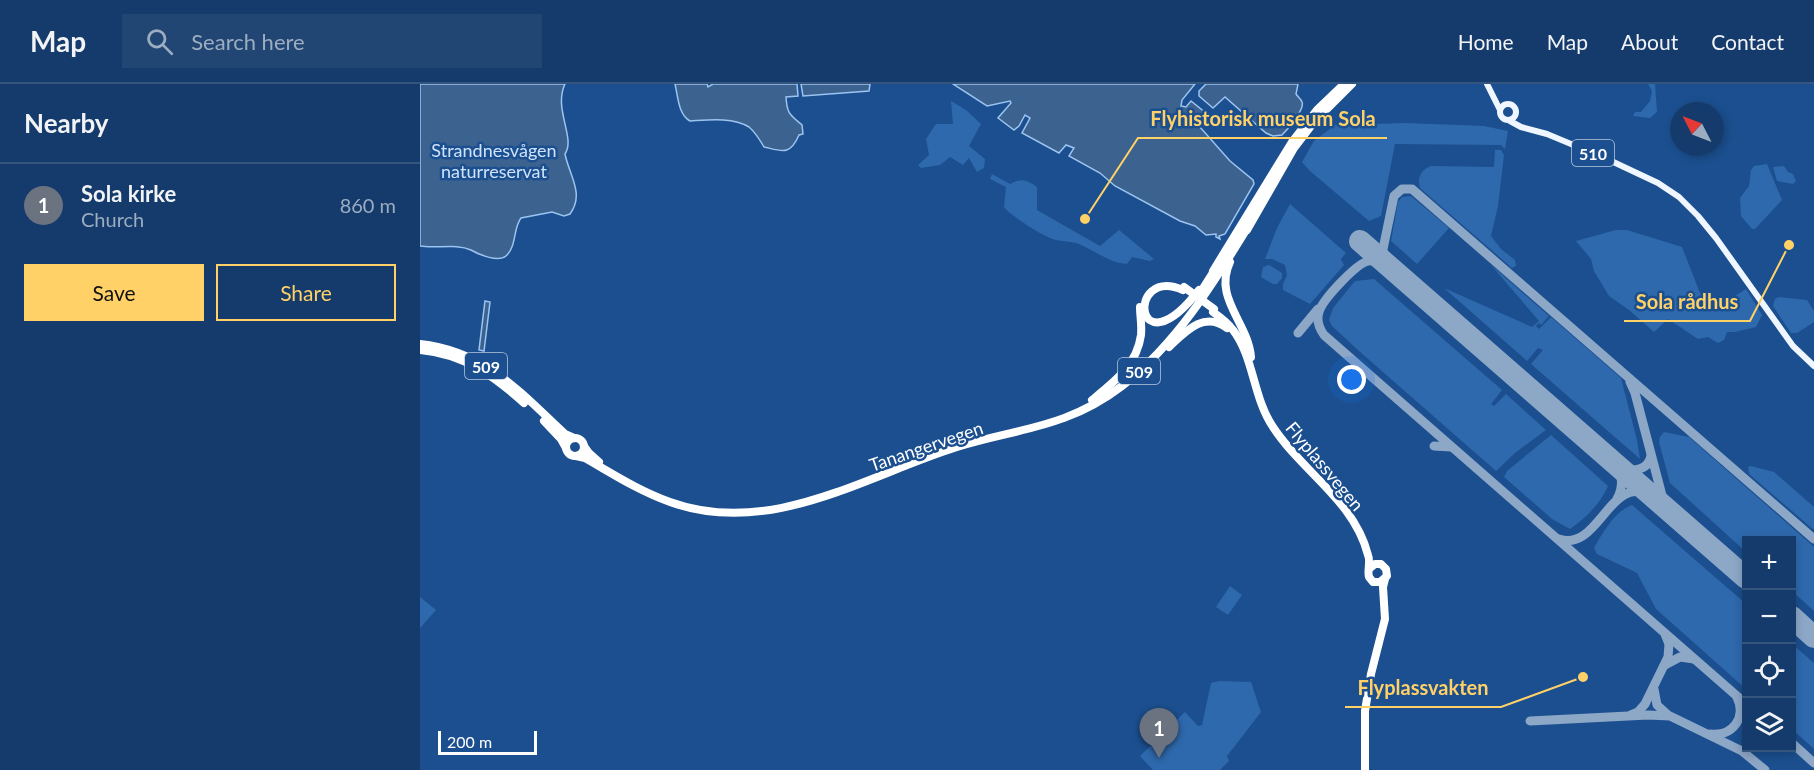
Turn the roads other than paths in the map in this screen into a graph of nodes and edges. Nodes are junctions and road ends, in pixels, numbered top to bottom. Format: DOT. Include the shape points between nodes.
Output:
graph roads {
  1 [pos="1342,84"];
  2 [pos="1352,84"];
  3 [pos="1489,84"];
  4 [pos="1508,104"];
  5 [pos="1500,111"];
  6 [pos="1516,116"];
  7 [pos="1510,121"];
  8 [pos="1530,129"];
  9 [pos="1653,182"];
  10 [pos="1248,227"];
  11 [pos="1216,268"];
  12 [pos="1183,289"];
  13 [pos="1214,310"];
  14 [pos="420,344"];
  15 [pos="1243,349"];
  16 [pos="420,350"];
  17 [pos="1251,357"];
  18 [pos="1814,366"];
  19 [pos="1814,371"];
  20 [pos="1121,386"];
  21 [pos="1092,400"];
  22 [pos="574,438"];
  23 [pos="584,446"];
  24 [pos="566,448"];
  25 [pos="576,456"];
  26 [pos="1381,564"];
  27 [pos="1369,569"];
  28 [pos="1385,579"];
  29 [pos="1373,582"];
  30 [pos="1360,770"];
  31 [pos="1365,770"];
  1 -- 11 [label="highway, 509" via="1292,142"];
  2 -- 10 [label="highway, 509" via="1294,148"];
  3 -- 4 [label="main road, 510"];
  3 -- 5 [label="main road, 510"];
  4 -- 5 [label="main road"];
  4 -- 6 [label="main road, 510" via="1514,106"];
  5 -- 7 [label="main road, 510" via="1502,118"];
  6 -- 7 [label="main road"];
  6 -- 8 [label="main road, 510"];
  7 -- 8 [label="main road, 510"];
  8 -- 9 [label="main road, 510" via="1561,139"];
  9 -- 18 [label="main road, 510" via="1669,189 1698,216 1792,346"];
  9 -- 19 [label="main road, 510" via="1701,224 1788,346"];
  10 -- 17 [label="highway, 509" via="1229,265 1225,287"];
  10 -- 20 [label="highway, Tanangervegen / 509" via="1183,324"];
  11 -- 12 [label="highway, 509" via="1190,302 1169,321 1154,323 1146,316 1145,300 1153,290 1170,286"];
  11 -- 21 [label="highway, Tanangervegen / 509" via="1153,351 1125,378"];
  12 -- 13 [label="highway, 509, bridge"];
  12 -- 21 [label="highway, 509" via="1164,282 1146,292 1140,304 1141,335 1133,359 1121,376"];
  13 -- 15 [label="highway, 509" via="1232,328"];
  13 -- 17 [label="highway, 509" via="1234,327"];
  14 -- 22 [label="highway, 509" via="452,350 483,363"];
  15 -- 20 [label="highway, 509" via="1222,325 1212,321 1199,323"];
  15 -- 27 [label="highway, Flyplassvegen / 509" via="1265,414 1286,444 1348,514 1369,555"];
  16 -- 24 [label="highway, 509" via="454,357 489,374 540,418"];
  17 -- 26 [label="highway, Flyplassvegen / 509" via="1262,396 1277,425 1346,503"];
  20 -- 25 [label="highway, Tanangervegen / 509" via="1089,407 1053,423 957,447 827,497 774,509 724,512 684,506 639,489"];
  21 -- 23 [label="highway, Tanangervegen / 509" via="1068,413 941,448 825,492 754,507 709,507 661,494 611,469"];
  22 -- 23 [label="highway, 509"];
  22 -- 24 [label="highway"];
  23 -- 25 [label="highway"];
  24 -- 25 [label="highway, 509"];
  26 -- 27 [label="highway"];
  26 -- 28 [label="highway, Flyplassvegen / 509" via="1386,569"];
  27 -- 29 [label="highway, Flyplassvegen / 509"];
  28 -- 29 [label="highway"];
  28 -- 31 [label="highway, Flyplassvegen / 509" via="1384,619 1366,700"];
  29 -- 30 [label="highway, Flyplassvegen / 509" via="1380,618 1362,699"];
}
